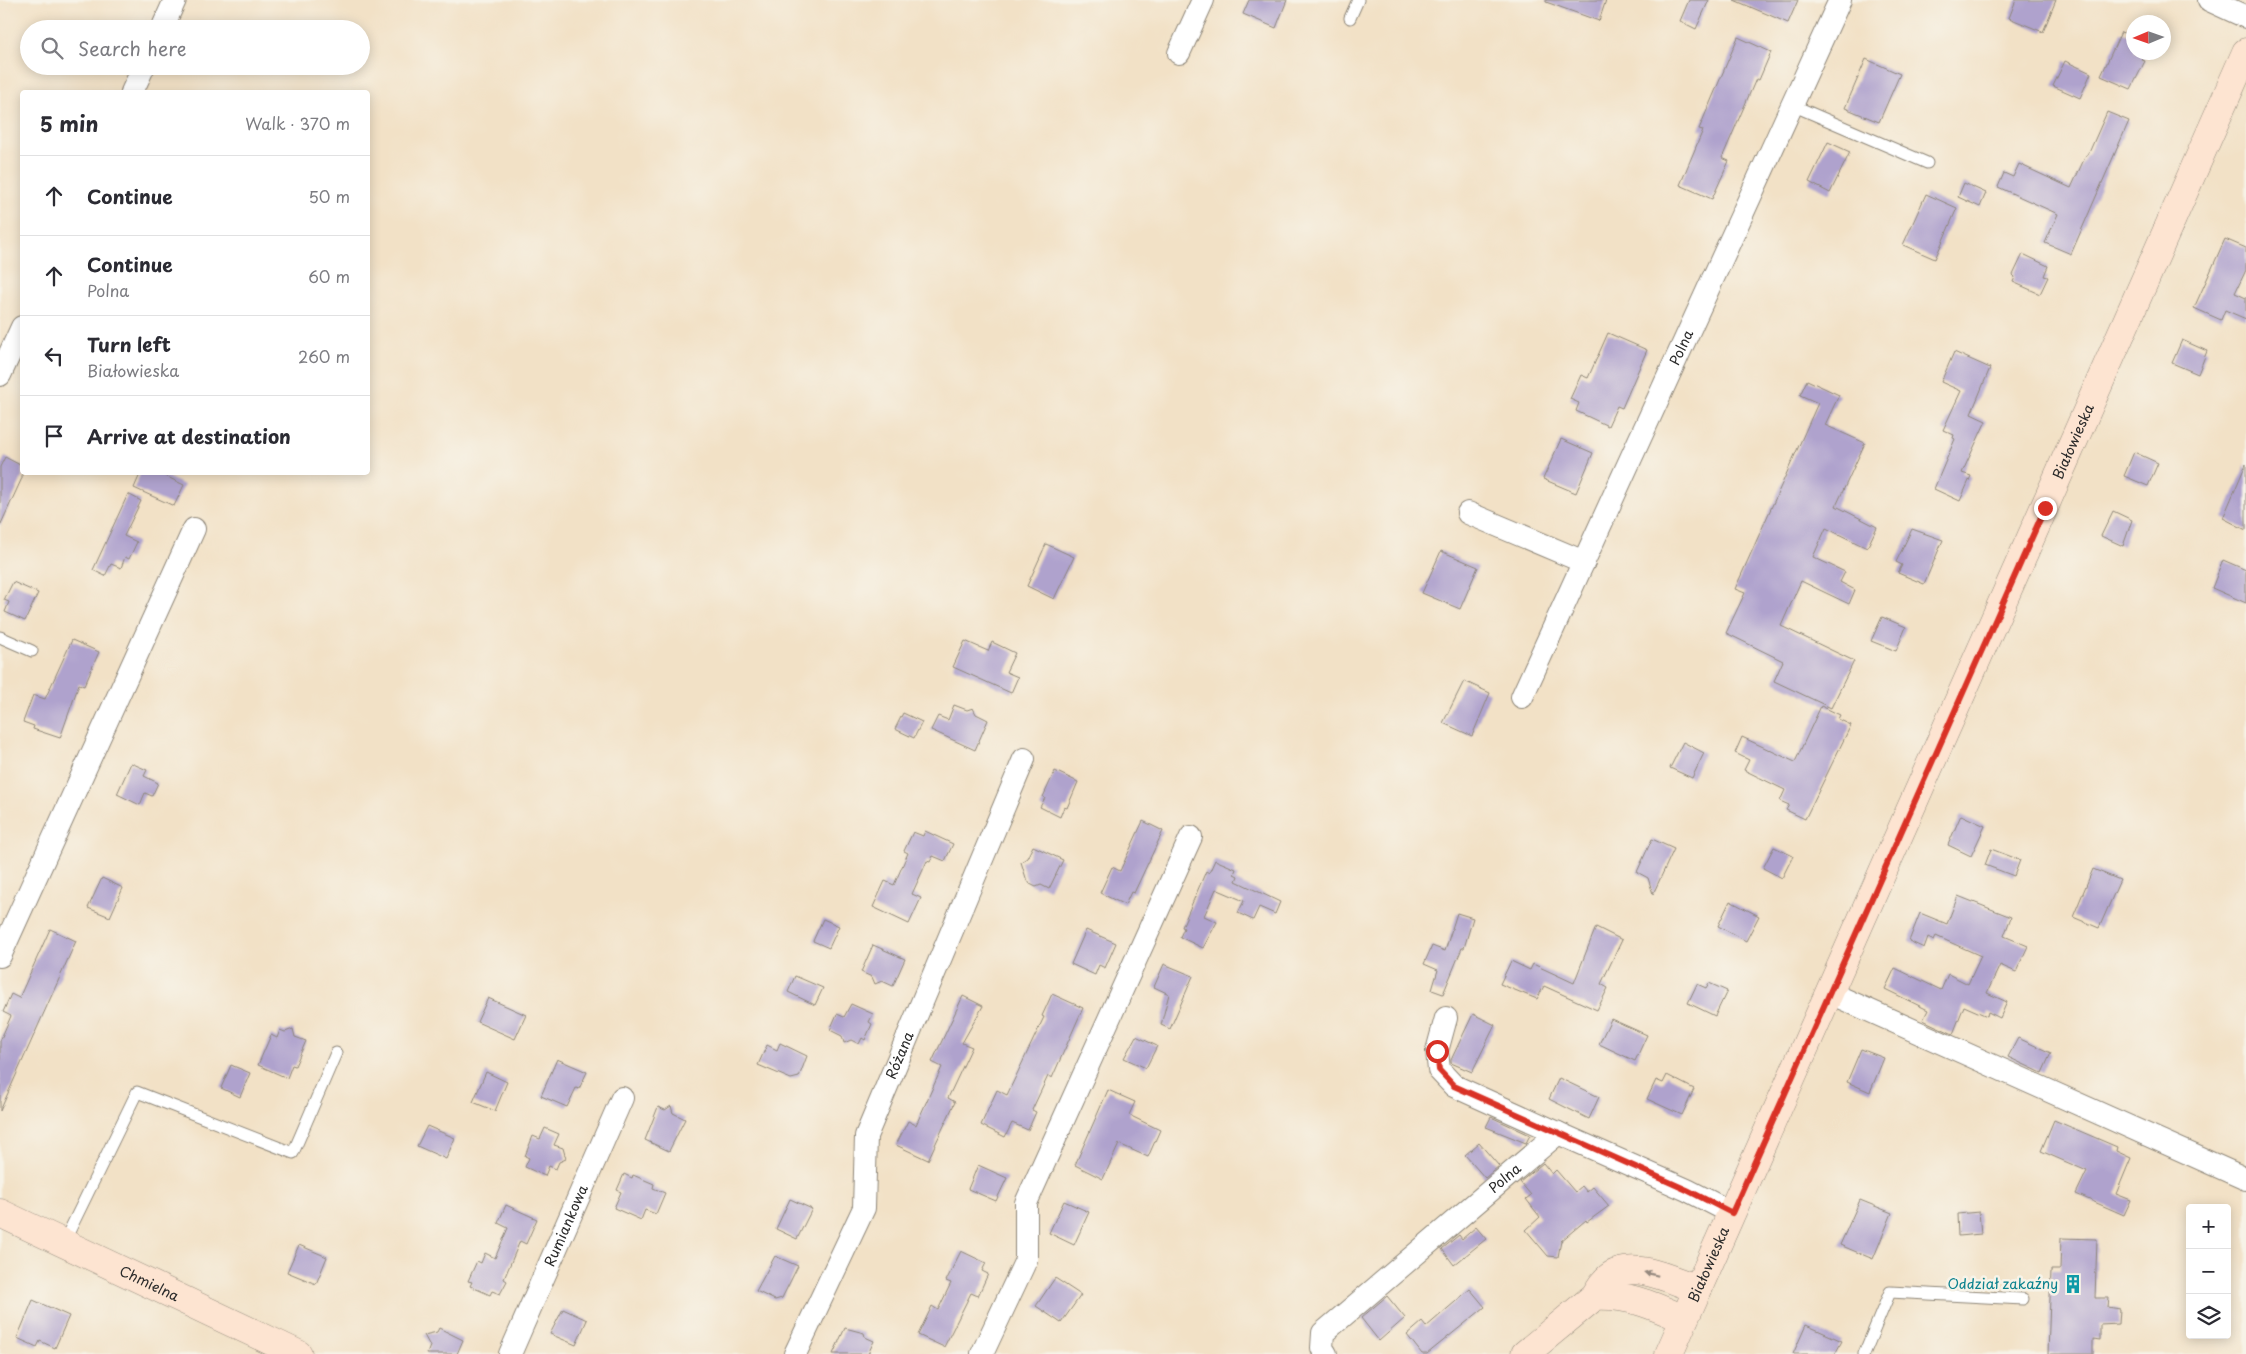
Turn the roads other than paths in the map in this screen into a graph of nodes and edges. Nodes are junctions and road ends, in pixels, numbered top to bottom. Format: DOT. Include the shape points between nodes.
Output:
graph roads {
  1 [pos="175,0"];
  2 [pos="1203,0"];
  3 [pos="1358,0"];
  4 [pos="1840,0"];
  5 [pos="2209,0"];
  6 [pos="2246,17"];
  7 [pos="1350,18"];
  8 [pos="166,20"];
  9 [pos="2246,52"];
  10 [pos="1179,53"];
  11 [pos="140,75"];
  12 [pos="133,90"];
  13 [pos="1792,105"];
  14 [pos="1928,163"];
  15 [pos="20,331"];
  16 [pos="0,375"];
  17 [pos="1468,513"];
  18 [pos="194,529"];
  19 [pos="1584,562"];
  20 [pos="0,637"];
  21 [pos="32,651"];
  22 [pos="1522,697"];
  23 [pos="1024,759"];
  24 [pos="1191,837"];
  25 [pos="0,956"];
  26 [pos="1830,993"];
  27 [pos="1446,1018"];
  28 [pos="336,1053"];
  29 [pos="622,1098"];
  30 [pos="1558,1133"];
  31 [pos="2246,1179"];
  32 [pos="0,1213"];
  33 [pos="1732,1213"];
  34 [pos="64,1242"];
  35 [pos="1698,1290"];
  36 [pos="1595,1296"];
  37 [pos="2023,1299"];
  38 [pos="1684,1319"];
  39 [pos="298,1354"];
  40 [pos="510,1354"];
  41 [pos="795,1354"];
  42 [pos="982,1354"];
  43 [pos="1326,1354"];
  44 [pos="1526,1354"];
  45 [pos="1669,1354"];
  46 [pos="1864,1354"];
  1 -- 8 [label="street"];
  2 -- 10 [label="street"];
  3 -- 7 [label="lane"];
  4 -- 13 [label="street, Polna"];
  5 -- 6 [label="street"];
  9 -- 26 [label="main road, Białowieska"];
  11 -- 12 [label="street"];
  13 -- 14 [label="lane"];
  13 -- 19 [label="street, Polna"];
  15 -- 16 [label="street"];
  17 -- 19 [label="street"];
  18 -- 25 [label="street"];
  19 -- 22 [label="street, Polna"];
  20 -- 21 [label="lane"];
  23 -- 41 [label="street, Różana" via="866,1136 864,1208"];
  24 -- 42 [label="street" via="1026,1203 1026,1260"];
  26 -- 31 [label="street"];
  26 -- 33 [label="main road, Białowieska"];
  27 -- 30 [label="street" via="1437,1051 1439,1070 1454,1086"];
  28 -- 34 [label="lane" via="292,1153 137,1092"];
  29 -- 40 [label="street, Rumiankowa"];
  30 -- 33 [label="street"];
  30 -- 43 [label="street, Polna" via="1324,1333 1322,1348"];
  32 -- 34 [label="main road, Chmielna"];
  33 -- 35 [label="main road, Białowieska"];
  34 -- 39 [label="main road, Chmielna"];
  35 -- 36 [label="main road, one-way" via="1656,1274 1631,1271 1612,1275"];
  35 -- 38 [label="main road, Białowieska"];
  36 -- 38 [label="main road" via="1633,1298"];
  36 -- 44 [label="main road"];
  37 -- 46 [label="lane" via="1890,1292"];
  38 -- 45 [label="main road, Białowieska"];
}
